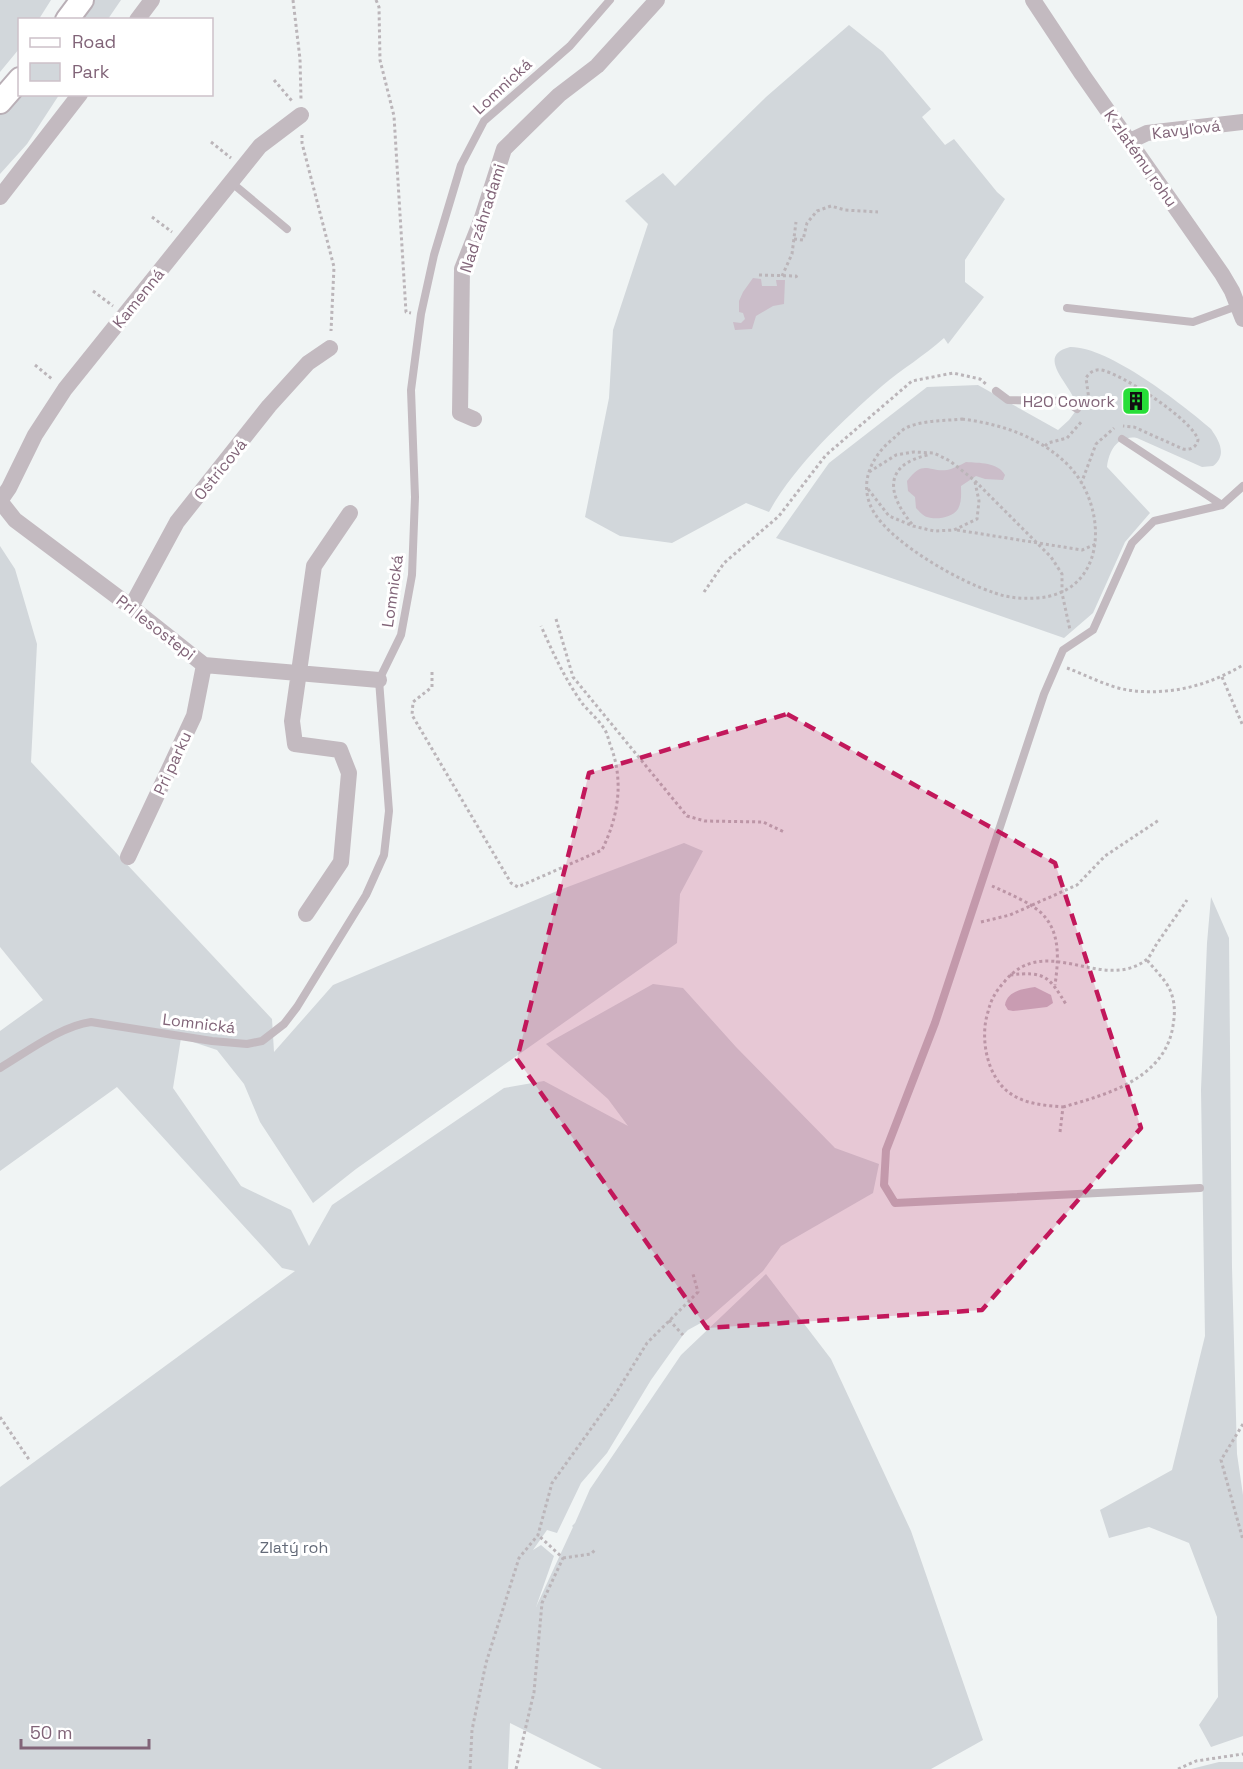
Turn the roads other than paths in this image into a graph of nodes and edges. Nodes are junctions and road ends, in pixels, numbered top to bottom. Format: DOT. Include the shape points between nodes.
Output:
graph roads {
  1 [pos="82,0"];
  2 [pos="152,0"];
  3 [pos="610,0"];
  4 [pos="657,0"];
  5 [pos="1033,0"];
  6 [pos="68,18"];
  7 [pos="138,18"];
  8 [pos="18,81"];
  9 [pos="78,96"];
  10 [pos="0,102"];
  11 [pos="301,115"];
  12 [pos="1243,122"];
  13 [pos="1130,141"];
  14 [pos="232,183"];
  15 [pos="0,197"];
  16 [pos="287,229"];
  17 [pos="1067,308"];
  18 [pos="1240,313"];
  19 [pos="330,348"];
  20 [pos="996,391"];
  21 [pos="1077,409"];
  22 [pos="474,418"];
  23 [pos="1122,439"];
  24 [pos="1243,486"];
  25 [pos="0,501"];
  26 [pos="1222,505"];
  27 [pos="350,513"];
  28 [pos="131,607"];
  29 [pos="204,665"];
  30 [pos="299,672"];
  31 [pos="379,680"];
  32 [pos="128,857"];
  33 [pos="306,914"];
  34 [pos="0,1068"];
  35 [pos="1200,1188"];
  1 -- 6 [label="street"];
  2 -- 7 [label="street"];
  3 -- 31 [label="lane, Lomnická" via="570,46 484,121 461,165 434,255 411,390 415,497 412,575 401,635"];
  4 -- 22 [label="street, Nad záhradami" via="597,66 559,95 504,149 462,269 460,414"];
  5 -- 13 [label="street, K zlatému rohu"];
  8 -- 10 [label="street"];
  9 -- 15 [label="street"];
  11 -- 14 [label="street, Kamenná" via="260,146"];
  12 -- 13 [label="street, Kavyľová" via="1147,133"];
  13 -- 18 [label="street, K zlatému rohu" via="1222,274"];
  14 -- 16 [label="lane"];
  14 -- 25 [label="street, Kamenná" via="65,389"];
  17 -- 18 [label="lane" via="1193,322"];
  19 -- 28 [label="street, Ostricová" via="308,363 269,406 177,522"];
  20 -- 21 [label="lane" via="1008,400 1065,401"];
  23 -- 26 [label="lane"];
  24 -- 26 [label="lane"];
  25 -- 28 [label="street, Pri lesostepi" via="15,520"];
  26 -- 35 [label="lane" via="1154,520 1132,543 1094,630 1063,650 1037,712 935,1023 886,1150 884,1185 895,1203"];
  27 -- 30 [label="street" via="314,566"];
  28 -- 29 [label="street, Pri lesostepi"];
  29 -- 30 [label="street, Pri lesostepi"];
  29 -- 32 [label="street, Pri parku" via="194,717"];
  30 -- 31 [label="street, Pri lesostepi"];
  30 -- 33 [label="street" via="292,721 295,744 340,750 350,773 340,861"];
  31 -- 34 [label="lane, Lomnická" via="389,811 384,855 366,895 284,1024 262,1041 247,1044 91,1022 79,1024"];
}
